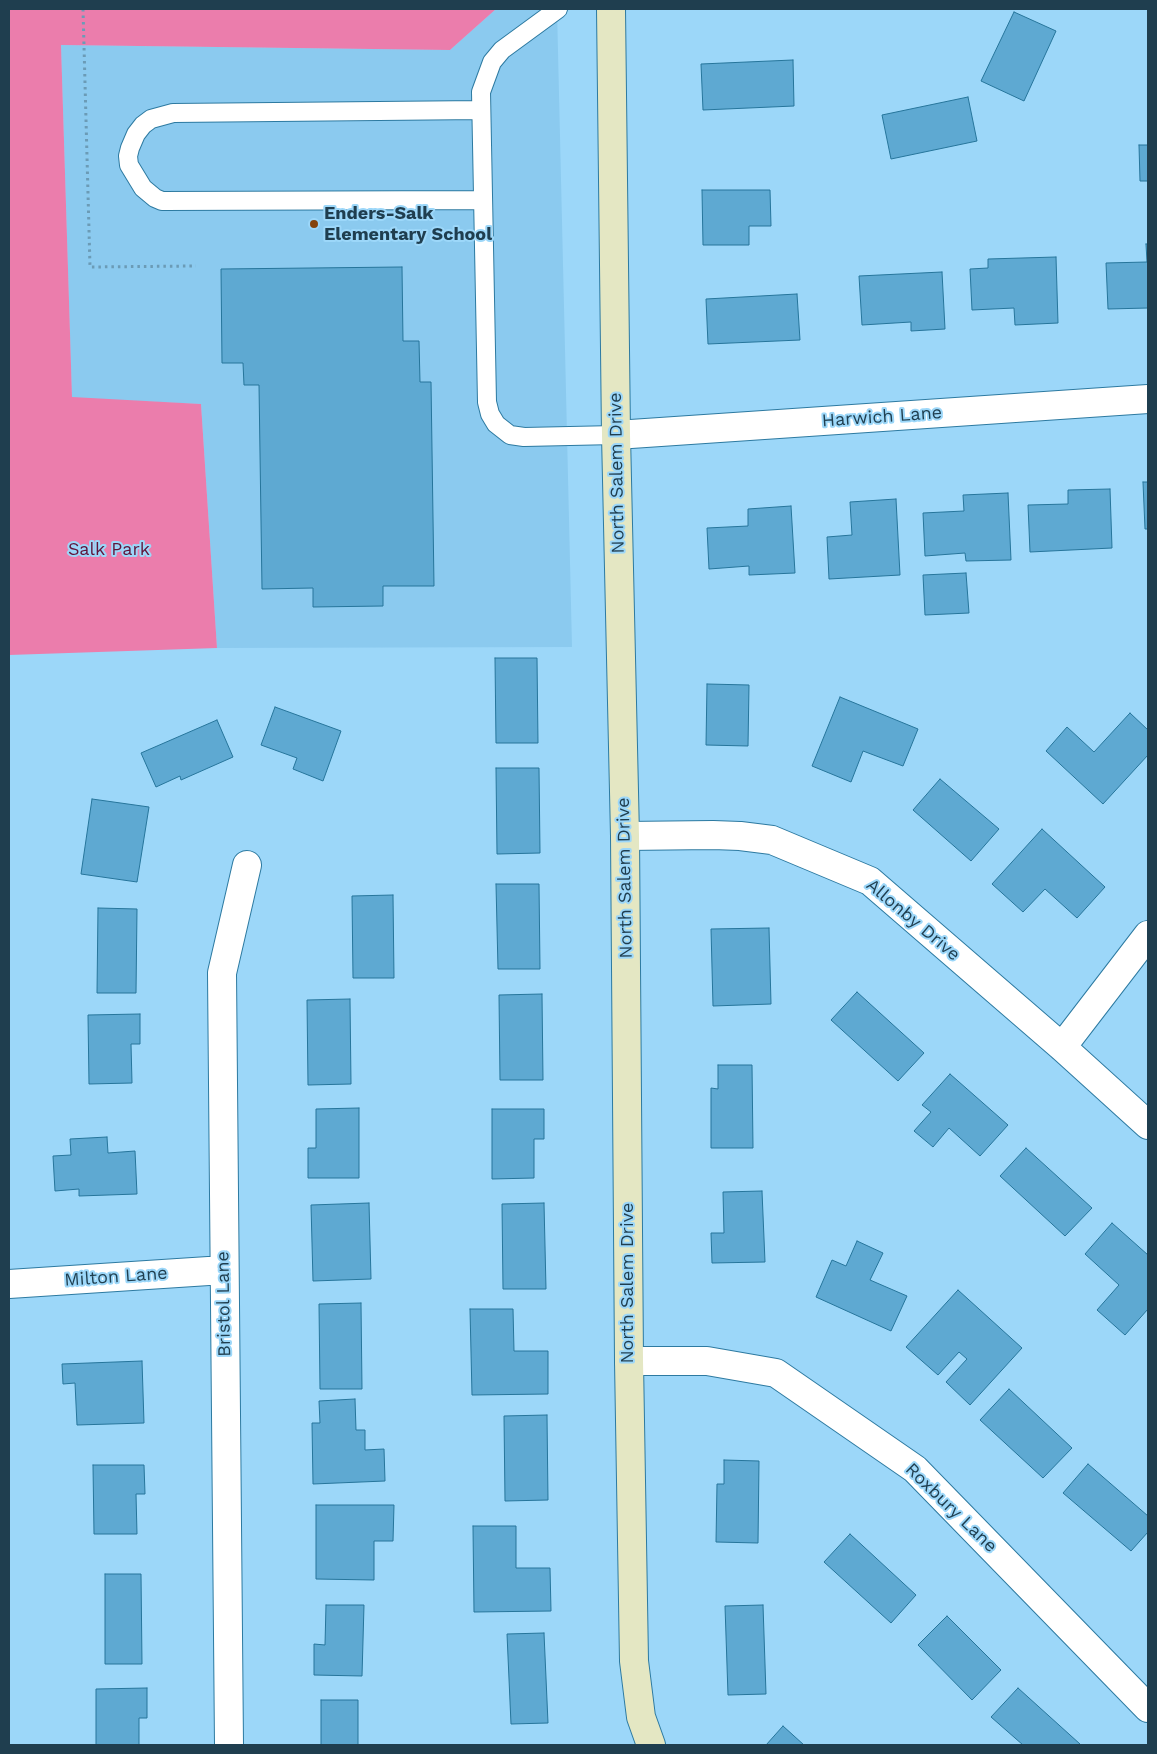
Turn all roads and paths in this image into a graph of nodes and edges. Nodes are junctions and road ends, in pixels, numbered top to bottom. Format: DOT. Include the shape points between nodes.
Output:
graph roads {
  1 [pos="83,9"];
  2 [pos="558,9"];
  3 [pos="611,9"];
  4 [pos="481,110"];
  5 [pos="483,200"];
  6 [pos="196,266"];
  7 [pos="1148,399"];
  8 [pos="616,434"];
  9 [pos="625,836"];
  10 [pos="247,865"];
  11 [pos="1148,935"];
  12 [pos="1062,1047"];
  13 [pos="1148,1125"];
  14 [pos="224,1270"];
  15 [pos="9,1284"];
  16 [pos="629,1362"];
  17 [pos="1148,1708"];
  18 [pos="229,1745"];
  19 [pos="651,1745"];
  1 -- 6 [label="path" via="90,267"];
  2 -- 4 [label="lane" via="502,50 492,62 481,92"];
  3 -- 8 [label="street, North Salem Drive"];
  4 -- 5 [label="lane"];
  4 -- 5 [label="lane" via="173,112 151,118 143,125 128,156 129,165 144,188 162,201"];
  5 -- 8 [label="lane" via="487,402 490,414 510,435"];
  7 -- 8 [label="street, Harwich Lane"];
  8 -- 9 [label="street, North Salem Drive"];
  9 -- 12 [label="street, Allonby Drive" via="713,834 772,840 870,881"];
  9 -- 16 [label="street, North Salem Drive"];
  10 -- 14 [label="street, Bristol Lane" via="222,972"];
  11 -- 12 [label="street"];
  12 -- 13 [label="street, Allonby Drive"];
  14 -- 15 [label="street, Milton Lane"];
  14 -- 18 [label="street, Bristol Lane"];
  16 -- 17 [label="street, Roxbury Lane" via="707,1361 776,1373 915,1469"];
  16 -- 19 [label="street, North Salem Drive" via="634,1661 641,1716"];
}
